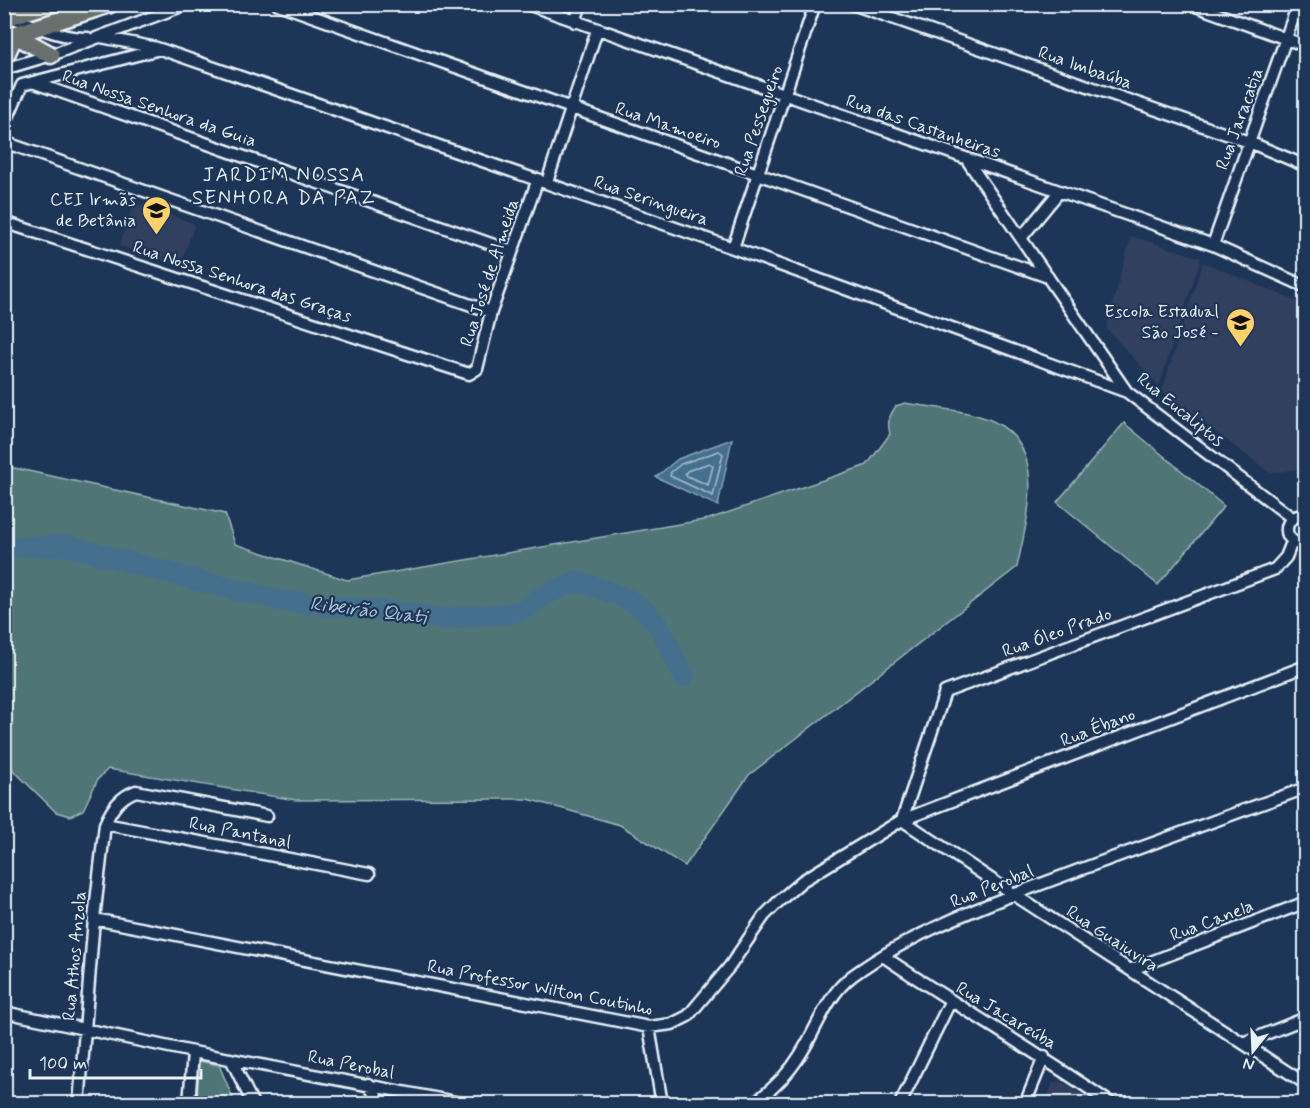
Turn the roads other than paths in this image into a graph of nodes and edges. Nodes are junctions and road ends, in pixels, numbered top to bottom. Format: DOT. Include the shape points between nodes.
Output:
graph roads {
  1 [pos="49,4"];
  2 [pos="110,4"];
  3 [pos="187,4"];
  4 [pos="278,4"];
  5 [pos="527,4"];
  6 [pos="581,4"];
  7 [pos="815,4"];
  8 [pos="852,4"];
  9 [pos="1190,4"];
  10 [pos="1298,4"];
  11 [pos="8,18"];
  12 [pos="575,22"];
  13 [pos="38,27"];
  14 [pos="597,30"];
  15 [pos="10,37"];
  16 [pos="99,38"];
  17 [pos="1286,39"];
  18 [pos="1305,46"];
  19 [pos="160,49"];
  20 [pos="51,55"];
  21 [pos="4,59"];
  22 [pos="4,69"];
  23 [pos="34,83"];
  24 [pos="785,96"];
  25 [pos="571,109"];
  26 [pos="4,126"];
  27 [pos="4,142"];
  28 [pos="1249,142"];
  29 [pos="967,160"];
  30 [pos="1305,166"];
  31 [pos="758,174"];
  32 [pos="543,180"];
  33 [pos="1059,192"];
  34 [pos="4,222"];
  35 [pos="1021,238"];
  36 [pos="1213,245"];
  37 [pos="734,248"];
  38 [pos="511,250"];
  39 [pos="1048,277"];
  40 [pos="1305,287"];
  41 [pos="491,312"];
  42 [pos="469,374"];
  43 [pos="1127,392"];
  44 [pos="1305,515"];
  45 [pos="1292,518"];
  46 [pos="1292,542"];
  47 [pos="1305,544"];
  48 [pos="1305,666"];
  49 [pos="1305,788"];
  50 [pos="267,816"];
  51 [pos="902,820"];
  52 [pos="105,824"];
  53 [pos="369,874"];
  54 [pos="1013,894"];
  55 [pos="1305,902"];
  56 [pos="94,919"];
  57 [pos="883,956"];
  58 [pos="1130,970"];
  59 [pos="950,1002"];
  60 [pos="4,1012"];
  61 [pos="1305,1018"];
  62 [pos="649,1027"];
  63 [pos="84,1029"];
  64 [pos="1243,1043"];
  65 [pos="193,1052"];
  66 [pos="1044,1057"];
  67 [pos="231,1059"];
  68 [pos="368,1084"];
  69 [pos="1305,1084"];
  70 [pos="78,1104"];
  71 [pos="189,1104"];
  72 [pos="253,1104"];
  73 [pos="381,1104"];
  74 [pos="466,1104"];
  75 [pos="662,1104"];
  76 [pos="753,1104"];
  77 [pos="900,1104"];
  78 [pos="1025,1104"];
  79 [pos="1112,1104"];
  1 -- 11 [label="highway"];
  2 -- 13 [label="highway"];
  3 -- 16 [label="street"];
  4 -- 25 [label="street, Rua Mamoeiro"];
  5 -- 12 [label="street, Rua das Castanheiras"];
  6 -- 12 [label="street"];
  7 -- 24 [label="street, Rua Pessegueiro"];
  8 -- 28 [label="street, Rua Imbaúba"];
  9 -- 17 [label="street"];
  10 -- 17 [label="street, Rua Jaracatia"];
  11 -- 13 [label="street, Rua Seringueira"];
  12 -- 14 [label="street, Rua das Castanheiras"];
  13 -- 15 [label="highway"];
  13 -- 16 [label="street, Rua Seringueira" via="73,38"];
  14 -- 24 [label="street, Rua das Castanheiras"];
  14 -- 25 [label="street, Rua José de Almeida"];
  15 -- 20 [label="highway"];
  15 -- 21 [label="highway"];
  16 -- 19 [label="street, Rua Seringueira"];
  16 -- 20 [label="street"];
  17 -- 18 [label="street"];
  17 -- 28 [label="street, Rua Jaracatia"];
  19 -- 23 [label="street"];
  19 -- 32 [label="street, Rua Seringueira"];
  20 -- 22 [label="street"];
  23 -- 26 [label="street" via="22,85"];
  23 -- 38 [label="street, Rua Nossa Senhora da Guia"];
  24 -- 29 [label="street, Rua das Castanheiras"];
  24 -- 31 [label="street, Rua Pessegueiro"];
  25 -- 31 [label="street, Rua Mamoeiro"];
  25 -- 32 [label="street, Rua José de Almeida"];
  27 -- 41 [label="street"];
  28 -- 30 [label="street, Rua Imbaúba"];
  28 -- 36 [label="street, Rua Jaracatia"];
  29 -- 33 [label="street, Rua das Castanheiras"];
  29 -- 35 [label="street, Rua Eucaliptos"];
  31 -- 37 [label="street, Rua Pessegueiro"];
  31 -- 39 [label="street, Rua Mamoeiro"];
  32 -- 37 [label="street, Rua Seringueira"];
  32 -- 38 [label="street, Rua José de Almeida"];
  33 -- 35 [label="street"];
  33 -- 36 [label="street, Rua das Castanheiras"];
  34 -- 42 [label="street, Rua Nossa Senhora das Graças"];
  35 -- 39 [label="street, Rua Eucaliptos"];
  36 -- 40 [label="street, Rua das Castanheiras"];
  37 -- 43 [label="street, Rua Seringueira"];
  38 -- 41 [label="street, Rua José de Almeida"];
  39 -- 43 [label="street, Rua Eucaliptos"];
  41 -- 42 [label="street, Rua José de Almeida" via="477,369"];
  43 -- 45 [label="street, Rua Eucaliptos"];
  44 -- 45 [label="street"];
  45 -- 46 [label="street" via="1286,530"];
  46 -- 47 [label="street"];
  46 -- 51 [label="street, Rua Óleo Prado" via="1275,569 945,692"];
  48 -- 51 [label="street, Rua Ébano"];
  49 -- 54 [label="street, Rua Perobal"];
  50 -- 52 [label="street, Rua Athos Anzola" via="136,791 123,796"];
  51 -- 54 [label="street, Rua Guaiuvira"];
  51 -- 62 [label="street, Rua Professor Wilton Coutinho" via="802,881 779,901 688,1016 672,1024"];
  52 -- 53 [label="street, Rua Pantanal"];
  52 -- 56 [label="street, Rua Athos Anzola"];
  54 -- 57 [label="street, Rua Perobal" via="930,930"];
  54 -- 58 [label="street, Rua Guaiuvira"];
  55 -- 58 [label="street, Rua Canela"];
  56 -- 62 [label="street, Rua Professor Wilton Coutinho"];
  56 -- 63 [label="street, Rua Athos Anzola"];
  57 -- 59 [label="street, Rua Jacareúba"];
  57 -- 76 [label="street, Rua Perobal" via="850,978 829,1002 780,1082"];
  58 -- 64 [label="street, Rua Guaiuvira"];
  59 -- 66 [label="street, Rua Jacareúba"];
  59 -- 77 [label="street"];
  60 -- 63 [label="street, Rua Perobal"];
  61 -- 64 [label="street"];
  62 -- 75 [label="street"];
  63 -- 65 [label="street, Rua Perobal"];
  63 -- 70 [label="street, Rua Athos Anzola"];
  64 -- 69 [label="street, Rua Guaiuvira"];
  65 -- 67 [label="street, Rua Perobal"];
  65 -- 71 [label="street"];
  66 -- 78 [label="street"];
  66 -- 79 [label="street, Rua Jacareúba"];
  67 -- 68 [label="street, Rua Perobal"];
  67 -- 72 [label="street"];
  68 -- 73 [label="street"];
  68 -- 74 [label="street, Rua Perobal"];
}
